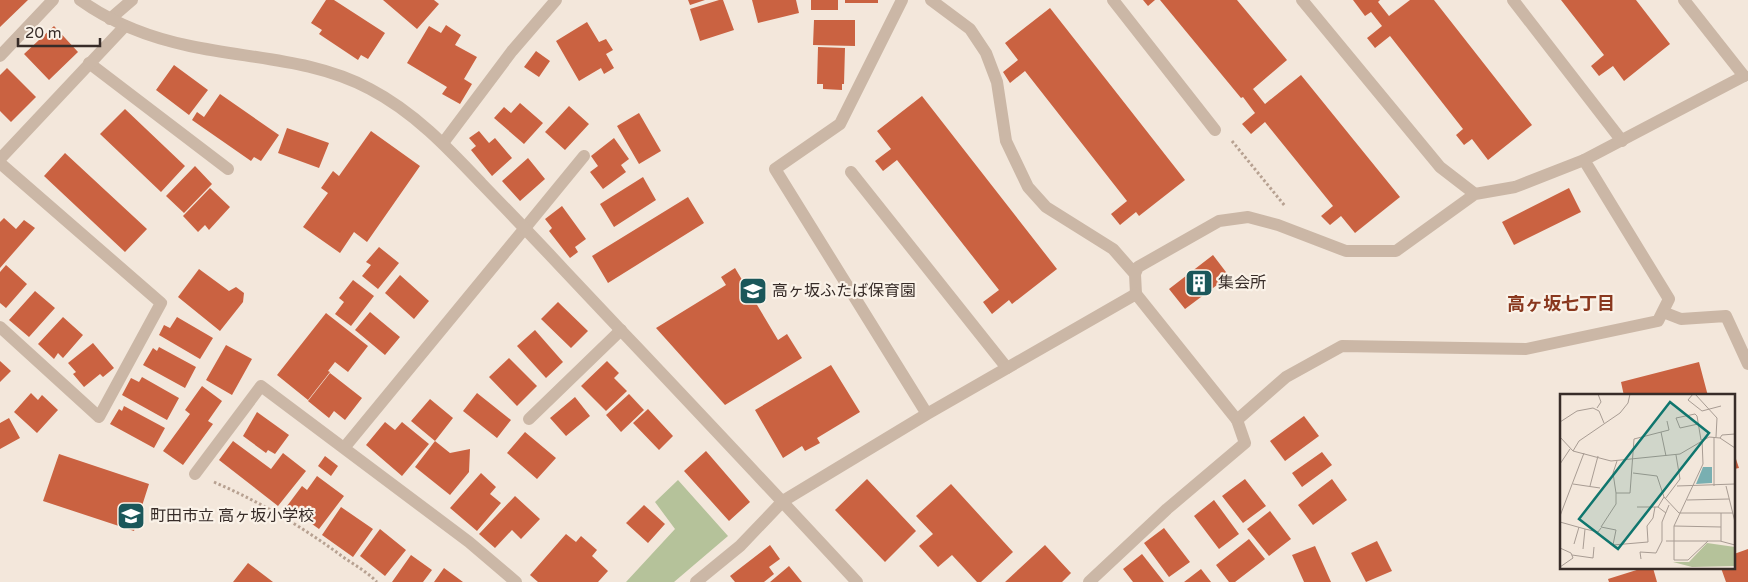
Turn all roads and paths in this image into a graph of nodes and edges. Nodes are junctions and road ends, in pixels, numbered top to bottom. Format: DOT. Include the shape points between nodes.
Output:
graph roads {
  1 [pos="53,0"];
  2 [pos="80,0"];
  3 [pos="132,0"];
  4 [pos="556,0"];
  5 [pos="902,0"];
  6 [pos="931,0"];
  7 [pos="1113,0"];
  8 [pos="1302,0"];
  9 [pos="1513,0"];
  10 [pos="1684,0"];
  11 [pos="110,19"];
  12 [pos="125,26"];
  13 [pos="0,56"];
  14 [pos="89,63"];
  15 [pos="1215,130"];
  16 [pos="1622,141"];
  17 [pos="443,143"];
  18 [pos="584,156"];
  19 [pos="0,159"];
  20 [pos="1584,160"];
  21 [pos="0,163"];
  22 [pos="228,169"];
  23 [pos="851,172"];
  24 [pos="1475,194"];
  25 [pos="1287,208"];
  26 [pos="526,228"];
  27 [pos="1135,274"];
  28 [pos="1136,294"];
  29 [pos="1663,312"];
  30 [pos="0,327"];
  31 [pos="621,330"];
  32 [pos="1748,364"];
  33 [pos="1007,368"];
  34 [pos="927,414"];
  35 [pos="529,419"];
  36 [pos="1237,420"];
  37 [pos="344,448"];
  38 [pos="195,474"];
  39 [pos="783,501"];
  40 [pos="377,582"];
  41 [pos="516,582"];
  42 [pos="696,582"];
  43 [pos="856,582"];
  44 [pos="1089,582"];
  1 -- 13 [label="street"];
  2 -- 11 [label="street"];
  3 -- 11 [label="street"];
  4 -- 17 [label="street" via="512,51"];
  5 -- 34 [label="street" via="840,124 775,169"];
  6 -- 27 [label="street" via="970,29 986,53 997,82 1006,141 1028,187 1046,207 1113,249"];
  7 -- 15 [label="street"];
  8 -- 24 [label="street" via="1440,166"];
  9 -- 16 [label="street"];
  10 -- 16 [label="street" via="1744,76"];
  11 -- 12 [label="street"];
  12 -- 14 [label="street"];
  12 -- 17 [label="street" via="161,40 297,63 334,74 370,88 408,112"];
  14 -- 19 [label="street"];
  14 -- 22 [label="street"];
  15 -- 25 [label="path" via="1235,143"];
  16 -- 20 [label="street"];
  17 -- 26 [label="street"];
  18 -- 26 [label="street"];
  20 -- 24 [label="street" via="1515,187"];
  20 -- 29 [label="street" via="1669,299"];
  21 -- 30 [label="street" via="161,303 100,417"];
  23 -- 33 [label="street"];
  24 -- 27 [label="street" via="1396,250 1346,251 1248,217 1219,220 1138,267"];
  26 -- 31 [label="street"];
  26 -- 37 [label="street"];
  27 -- 28 [label="street"];
  28 -- 33 [label="street"];
  28 -- 36 [label="street"];
  29 -- 32 [label="street" via="1681,319 1726,316"];
  29 -- 36 [label="street" via="1658,321 1526,349 1342,346 1286,377"];
  31 -- 35 [label="street"];
  31 -- 39 [label="street"];
  33 -- 34 [label="street"];
  34 -- 39 [label="street"];
  36 -- 44 [label="street" via="1245,443 1166,509"];
  37 -- 38 [label="street" via="261,386"];
  37 -- 41 [label="street" via="469,542"];
  38 -- 40 [label="path" via="252,498 283,516"];
  39 -- 42 [label="street" via="740,546"];
  39 -- 43 [label="street"];
}
